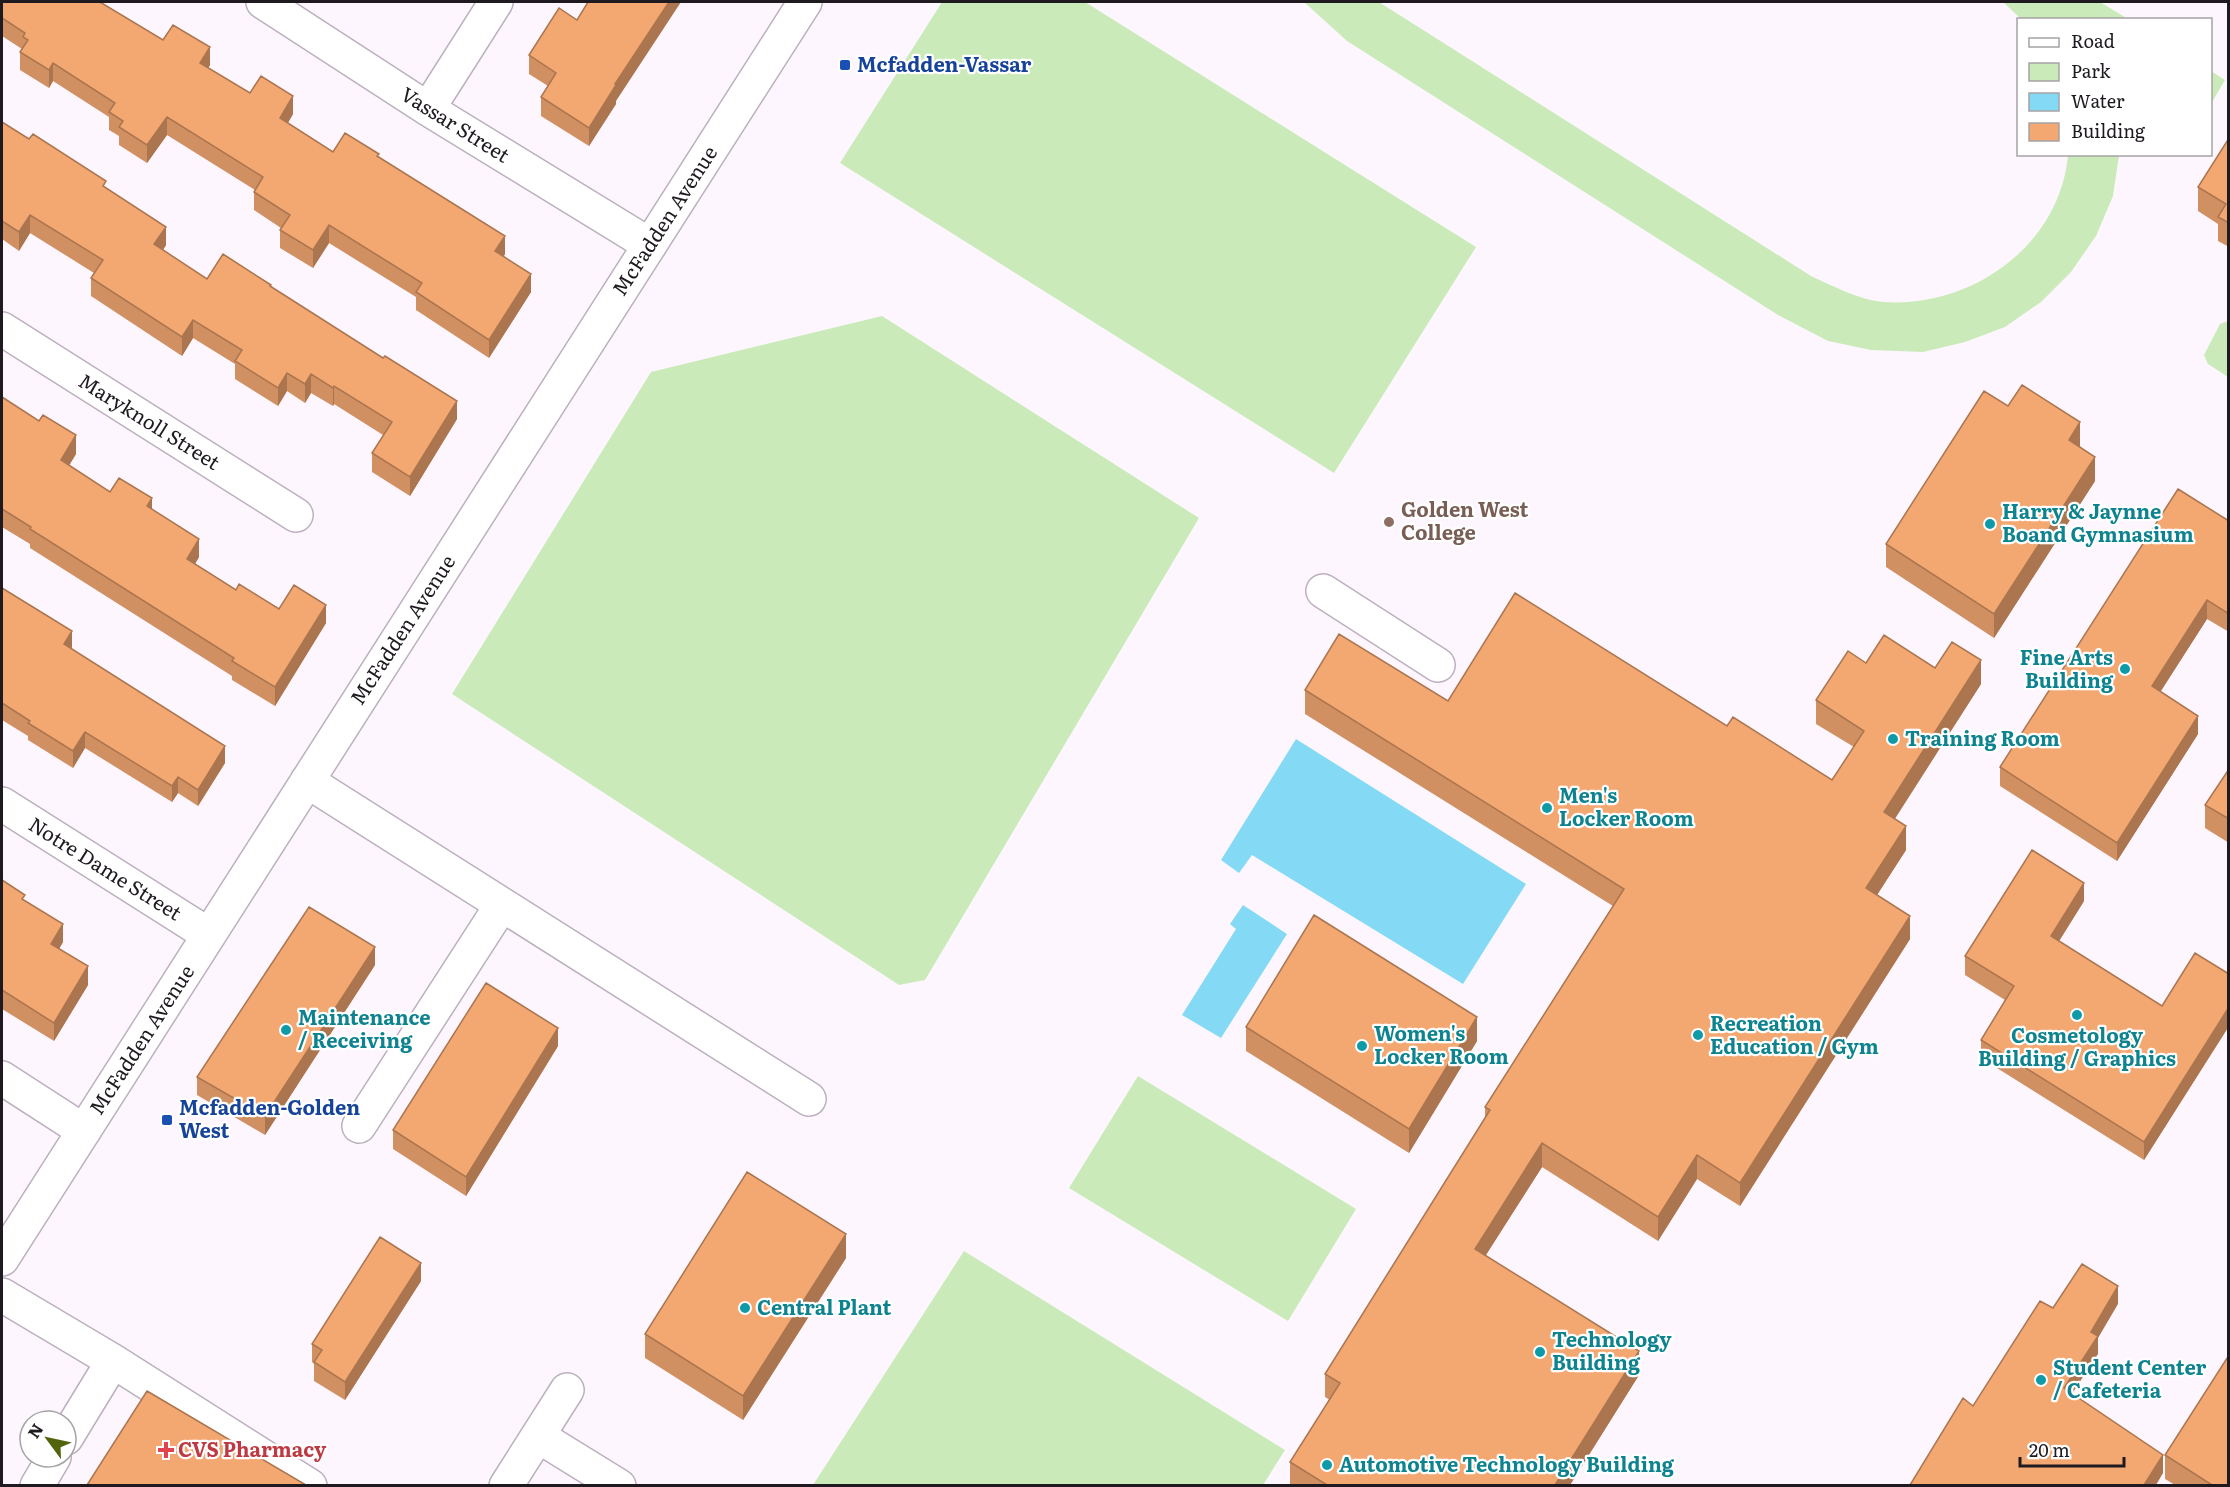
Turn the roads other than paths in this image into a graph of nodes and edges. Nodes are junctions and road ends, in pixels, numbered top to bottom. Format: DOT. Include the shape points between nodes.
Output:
graph roads {
  1 [pos="263,2"];
  2 [pos="496,2"];
  3 [pos="805,2"];
  4 [pos="428,109"];
  5 [pos="650,245"];
  6 [pos="2,329"];
  7 [pos="296,515"];
  8 [pos="1323,591"];
  9 [pos="1438,665"];
  10 [pos="307,781"];
  11 [pos="2,804"];
  12 [pos="501,906"];
  13 [pos="209,935"];
  14 [pos="2,1078"];
  15 [pos="809,1099"];
  16 [pos="359,1126"];
  17 [pos="84,1131"];
  18 [pos="2,1259"];
  19 [pos="2,1295"];
  20 [pos="113,1361"];
  21 [pos="567,1390"];
  22 [pos="78,1418"];
  23 [pos="538,1436"];
  24 [pos="47,1469"];
  25 [pos="37,1485"];
  26 [pos="310,1485"];
  27 [pos="506,1485"];
  28 [pos="619,1485"];
  1 -- 4 [label="street, Vassar Street"];
  2 -- 4 [label="street"];
  3 -- 5 [label="street, McFadden Avenue"];
  4 -- 5 [label="street, Vassar Street"];
  5 -- 10 [label="street, McFadden Avenue"];
  6 -- 7 [label="street, Maryknoll Street"];
  8 -- 9 [label="street"];
  10 -- 12 [label="street"];
  10 -- 13 [label="street, McFadden Avenue"];
  11 -- 13 [label="street, Notre Dame Street"];
  12 -- 15 [label="street"];
  12 -- 16 [label="street"];
  13 -- 17 [label="street, McFadden Avenue"];
  14 -- 17 [label="street"];
  17 -- 18 [label="street, McFadden Avenue"];
  19 -- 20 [label="street"];
  20 -- 22 [label="street"];
  20 -- 26 [label="street"];
  21 -- 23 [label="street"];
  23 -- 27 [label="street"];
  23 -- 28 [label="street"];
  24 -- 25 [label="street"];
}
